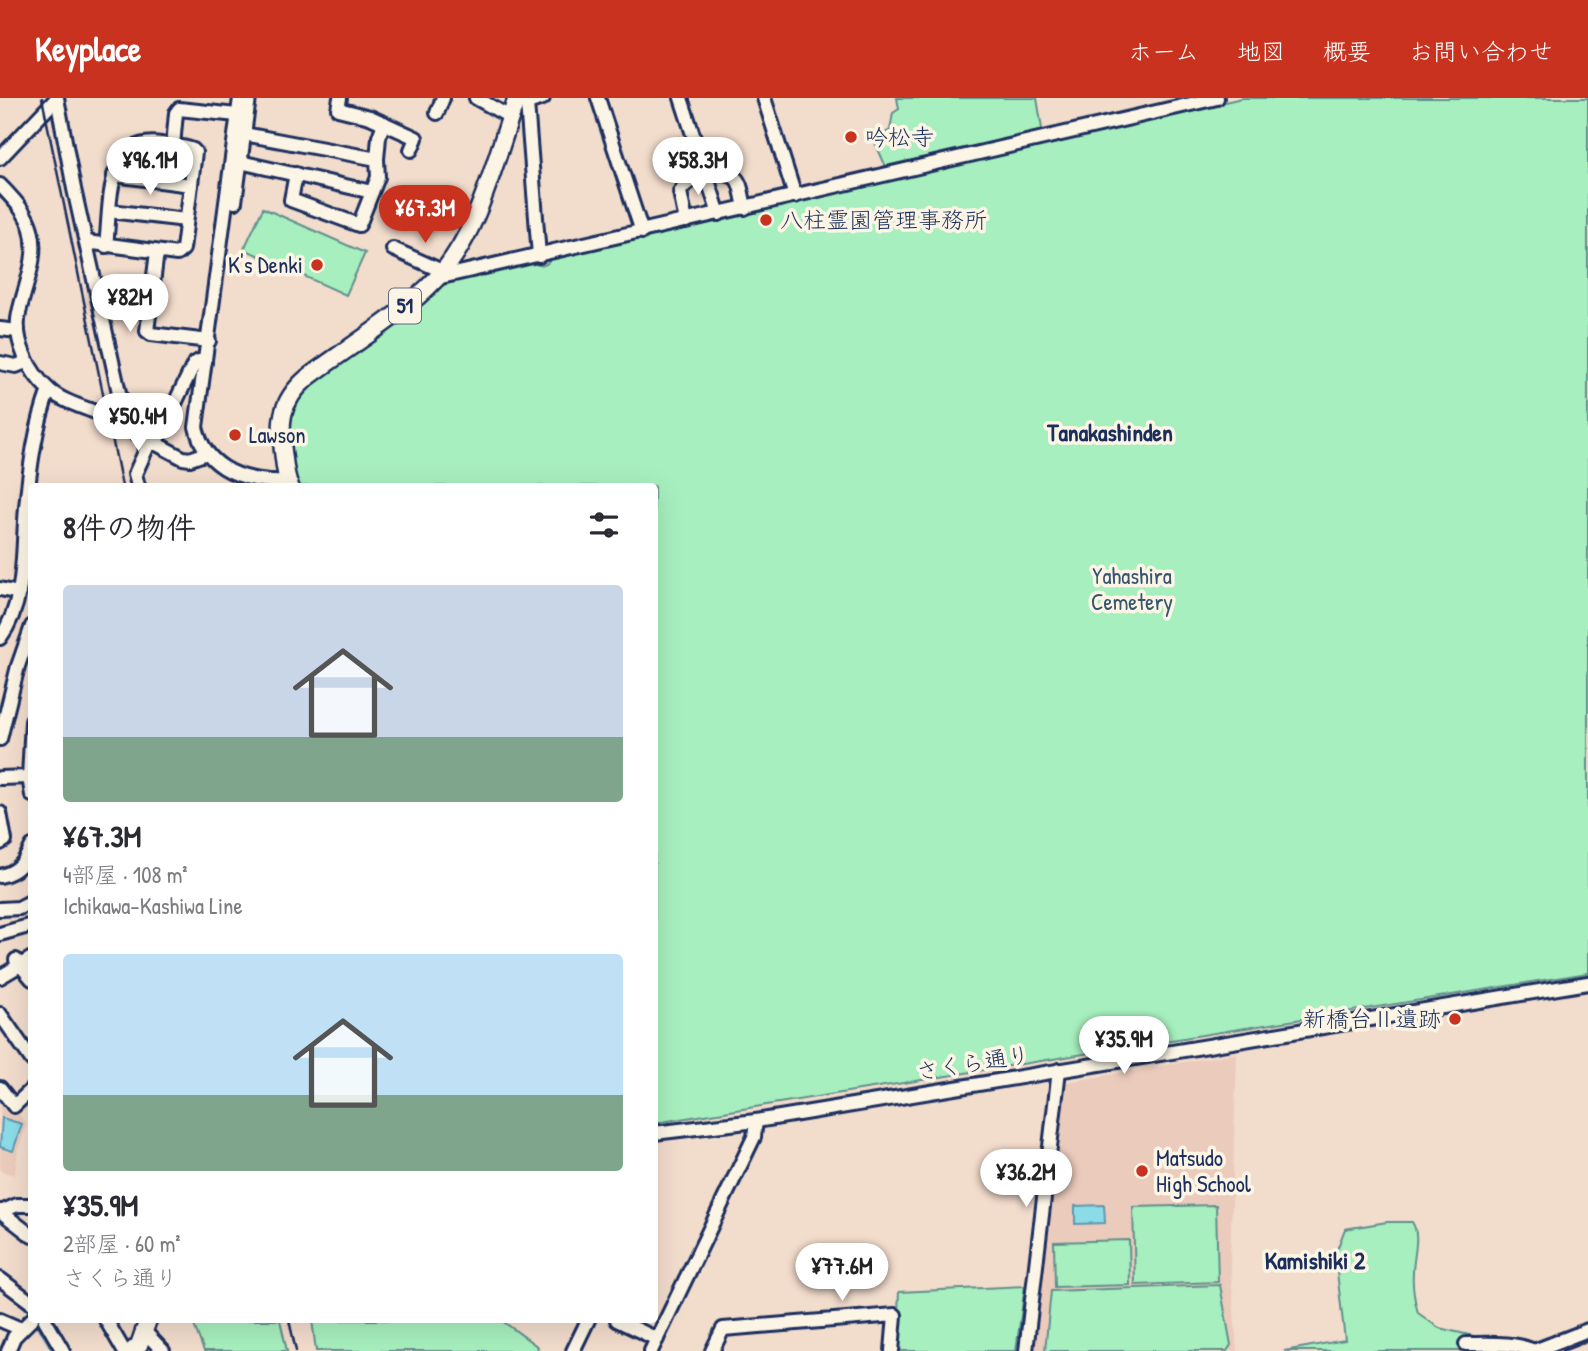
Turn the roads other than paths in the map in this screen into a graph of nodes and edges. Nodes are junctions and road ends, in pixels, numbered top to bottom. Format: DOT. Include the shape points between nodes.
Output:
graph roads {
  1 [pos="57,98"];
  2 [pos="240,98"];
  3 [pos="249,98"];
  4 [pos="340,98"];
  5 [pos="443,98"];
  6 [pos="476,98"];
  7 [pos="543,98"];
  8 [pos="598,98"];
  9 [pos="681,98"];
  10 [pos="764,98"];
  11 [pos="772,98"];
  12 [pos="1217,98"];
  13 [pos="522,100"];
  14 [pos="1181,102"];
  15 [pos="437,113"];
  16 [pos="237,115"];
  17 [pos="510,117"];
  18 [pos="384,123"];
  19 [pos="244,134"];
  20 [pos="173,146"];
  21 [pos="411,150"];
  22 [pos="1,155"];
  23 [pos="377,159"];
  24 [pos="240,162"];
  25 [pos="705,170"];
  26 [pos="296,174"];
  27 [pos="114,175"];
  28 [pos="0,185"];
  29 [pos="191,185"];
  30 [pos="372,192"];
  31 [pos="795,196"];
  32 [pos="745,208"];
  33 [pos="110,211"];
  34 [pos="719,214"];
  35 [pos="186,220"];
  36 [pos="686,221"];
  37 [pos="642,232"];
  38 [pos="86,242"];
  39 [pos="106,246"];
  40 [pos="393,249"];
  41 [pos="157,252"];
  42 [pos="539,256"];
  43 [pos="439,275"];
  44 [pos="0,329"];
  45 [pos="19,331"];
  46 [pos="209,341"];
  47 [pos="26,362"];
  48 [pos="205,362"];
  49 [pos="0,363"];
  50 [pos="49,390"];
  51 [pos="123,426"];
  52 [pos="153,443"];
  53 [pos="207,453"];
  54 [pos="31,483"];
  55 [pos="137,483"];
  56 [pos="281,483"];
  57 [pos="289,483"];
  58 [pos="28,544"];
  59 [pos="27,570"];
  60 [pos="0,589"];
  61 [pos="19,593"];
  62 [pos="4,633"];
  63 [pos="28,634"];
  64 [pos="28,641"];
  65 [pos="0,739"];
  66 [pos="28,777"];
  67 [pos="0,778"];
  68 [pos="0,813"];
  69 [pos="0,843"];
  70 [pos="28,854"];
  71 [pos="0,876"];
  72 [pos="28,903"];
  73 [pos="0,909"];
  74 [pos="28,926"];
  75 [pos="0,934"];
  76 [pos="28,959"];
  77 [pos="18,963"];
  78 [pos="28,974"];
  79 [pos="0,977"];
  80 [pos="1588,983"];
  81 [pos="0,1014"];
  82 [pos="28,1054"];
  83 [pos="1059,1070"];
  84 [pos="0,1088"];
  85 [pos="28,1093"];
  86 [pos="756,1121"];
  87 [pos="658,1133"];
  88 [pos="28,1205"];
  89 [pos="1,1212"];
  90 [pos="28,1233"];
  91 [pos="0,1279"];
  92 [pos="28,1300"];
  93 [pos="0,1320"];
  94 [pos="27,1323"];
  95 [pos="47,1323"];
  96 [pos="108,1323"];
  97 [pos="587,1323"];
  98 [pos="623,1323"];
  99 [pos="146,1325"];
  100 [pos="1588,1330"];
  101 [pos="657,1339"];
  102 [pos="1466,1344"];
  103 [pos="8,1351"];
  104 [pos="63,1351"];
  105 [pos="124,1351"];
  106 [pos="132,1351"];
  107 [pos="163,1351"];
  108 [pos="573,1351"];
  109 [pos="651,1351"];
  110 [pos="712,1351"];
  111 [pos="892,1351"];
  112 [pos="1026,1351"];
  113 [pos="1534,1351"];
  1 -- 22 [label="street"];
  1 -- 38 [label="street"];
  2 -- 16 [label="street"];
  3 -- 19 [label="street"];
  4 -- 18 [label="street" via="338,109"];
  5 -- 15 [label="street"];
  6 -- 17 [label="street"];
  7 -- 13 [label="street"];
  8 -- 37 [label="street"];
  9 -- 25 [label="street"];
  10 -- 11 [label="street"];
  10 -- 31 [label="street"];
  12 -- 14 [label="street"];
  13 -- 17 [label="main road, 51"];
  13 -- 42 [label="street"];
  14 -- 31 [label="street"];
  16 -- 20 [label="street" via="179,109"];
  16 -- 46 [label="street"];
  17 -- 43 [label="main road, 51" via="475,215"];
  18 -- 21 [label="street" via="416,138"];
  18 -- 23 [label="street"];
  19 -- 23 [label="street"];
  19 -- 24 [label="street"];
  20 -- 27 [label="street" via="145,144 130,149"];
  20 -- 29 [label="street" via="195,152"];
  23 -- 30 [label="street" via="378,177"];
  24 -- 26 [label="street"];
  24 -- 53 [label="street" via="202,417"];
  25 -- 32 [label="street" via="740,180"];
  25 -- 34 [label="street"];
  25 -- 36 [label="street" via="680,192"];
  26 -- 30 [label="street"];
  26 -- 30 [label="street" via="291,200 359,225"];
  27 -- 29 [label="street"];
  27 -- 33 [label="street"];
  28 -- 45 [label="street" via="22,210 34,255 18,316"];
  29 -- 35 [label="street"];
  31 -- 32 [label="street"];
  32 -- 34 [label="street"];
  33 -- 35 [label="street"];
  33 -- 39 [label="street"];
  34 -- 36 [label="street"];
  35 -- 41 [label="street" via="180,253"];
  36 -- 37 [label="street"];
  37 -- 42 [label="street"];
  38 -- 39 [label="street"];
  38 -- 51 [label="street"];
  39 -- 41 [label="street"];
  40 -- 43 [label="street"];
  41 -- 46 [label="street" via="146,331"];
  42 -- 43 [label="street"];
  43 -- 57 [label="main road, 51" via="418,296 295,388 281,418"];
  44 -- 45 [label="street"];
  45 -- 47 [label="street"];
  46 -- 48 [label="street"];
  47 -- 49 [label="street" via="16,366"];
  47 -- 50 [label="street"];
  48 -- 52 [label="street" via="194,364"];
  48 -- 53 [label="street" via="196,428"];
  50 -- 51 [label="street, bridge"];
  50 -- 54 [label="street" via="38,419"];
  51 -- 52 [label="street"];
  52 -- 53 [label="street" via="183,458"];
  52 -- 55 [label="street" via="135,474"];
  53 -- 56 [label="street" via="230,473"];
  58 -- 59 [label="street"];
  59 -- 61 [label="street"];
  60 -- 61 [label="street"];
  61 -- 62 [label="street"];
  62 -- 63 [label="street"];
  64 -- 65 [label="street"];
  66 -- 67 [label="street"];
  68 -- 69 [label="street" via="5,840"];
  70 -- 71 [label="street" via="11,873"];
  72 -- 73 [label="street"];
  74 -- 75 [label="street"];
  76 -- 77 [label="street"];
  77 -- 78 [label="street"];
  77 -- 79 [label="street"];
  80 -- 83 [label="street, さくら通り"];
  81 -- 82 [label="street"];
  83 -- 86 [label="street, さくら通り"];
  83 -- 112 [label="street"];
  84 -- 85 [label="street" via="14,1106"];
  86 -- 87 [label="street, さくら通り"];
  86 -- 101 [label="street" via="754,1137"];
  88 -- 89 [label="street"];
  89 -- 90 [label="street"];
  91 -- 92 [label="street"];
  93 -- 94 [label="street"];
  94 -- 103 [label="street"];
  95 -- 104 [label="street"];
  96 -- 105 [label="street"];
  97 -- 108 [label="street"];
  98 -- 101 [label="street"];
  99 -- 106 [label="main road"];
  99 -- 107 [label="street"];
  100 -- 113 [label="street"];
  101 -- 109 [label="street"];
  102 -- 113 [label="street"];
  110 -- 111 [label="street" via="723,1329 895,1315"];
}
